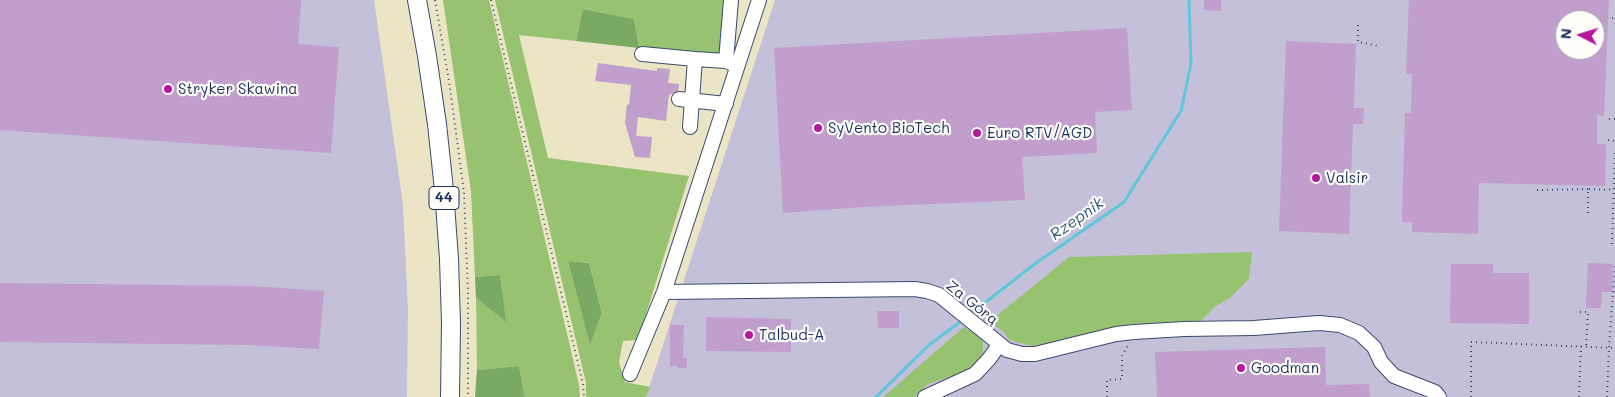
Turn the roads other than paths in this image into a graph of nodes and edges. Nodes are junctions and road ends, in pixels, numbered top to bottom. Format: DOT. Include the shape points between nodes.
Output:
graph roads {
  1 [pos="417,0"];
  2 [pos="731,0"];
  3 [pos="759,0"];
  4 [pos="642,54"];
  5 [pos="696,59"];
  6 [pos="732,63"];
  7 [pos="686,99"];
  8 [pos="726,104"];
  9 [pos="690,127"];
  10 [pos="664,292"];
  11 [pos="999,344"];
  12 [pos="630,374"];
  13 [pos="1437,395"];
  14 [pos="450,397"];
  15 [pos="925,397"];
  1 -- 14 [label="main road, 44" via="444,190 451,323"];
  2 -- 6 [label="street"];
  3 -- 6 [label="street"];
  4 -- 5 [label="street"];
  5 -- 6 [label="street"];
  5 -- 7 [label="street"];
  6 -- 8 [label="street"];
  7 -- 8 [label="street"];
  7 -- 9 [label="street"];
  8 -- 10 [label="street"];
  10 -- 11 [label="street, Za Górą" via="915,289 939,295"];
  10 -- 12 [label="street"];
  11 -- 13 [label="street, Za Górą" via="1022,354 1035,354 1134,332 1319,323 1340,325 1359,333 1374,347 1381,362 1394,376"];
  11 -- 15 [label="street" via="974,374"];
}
